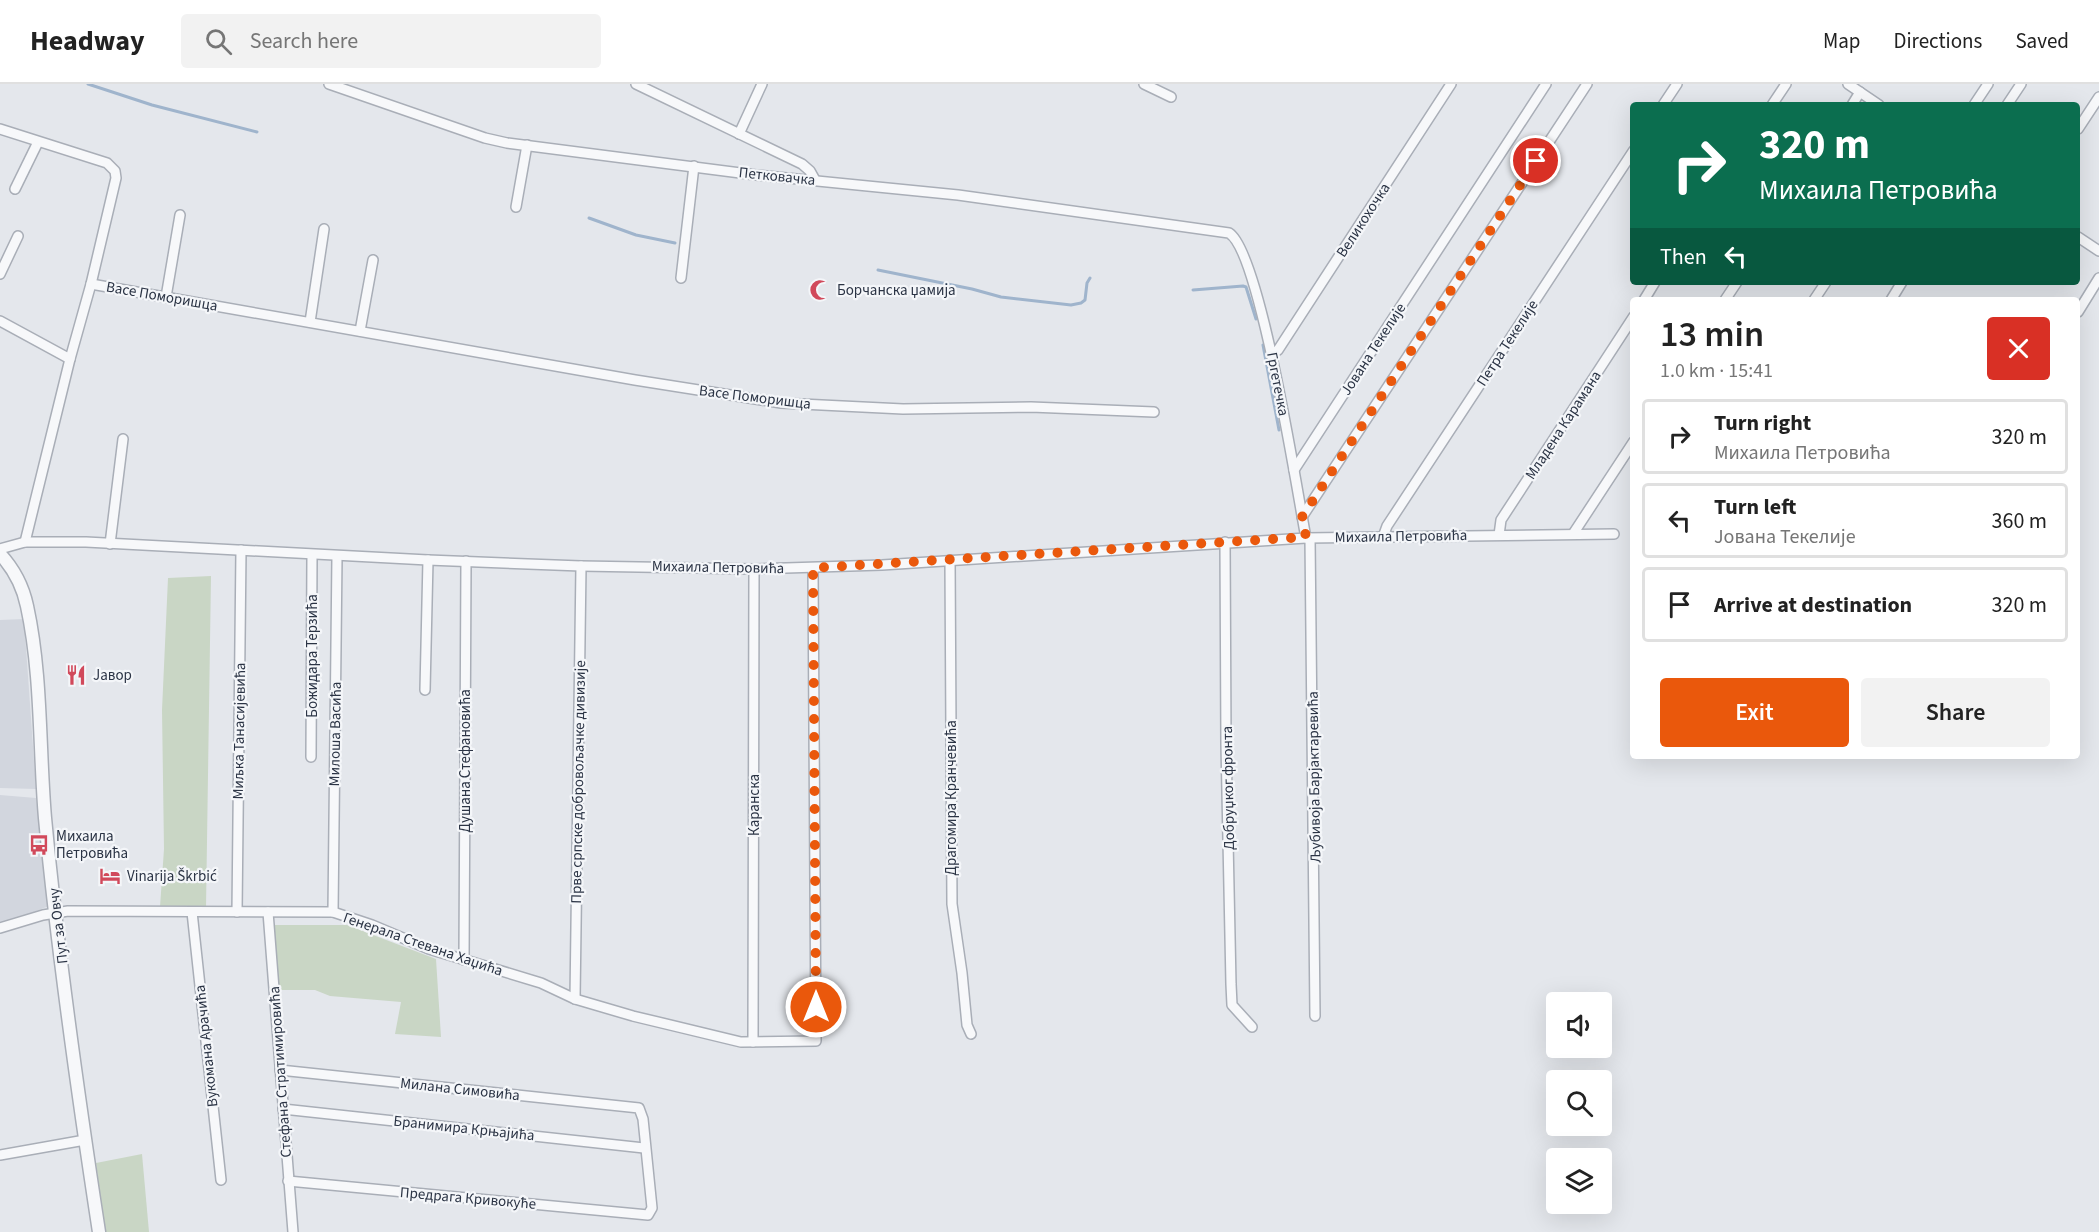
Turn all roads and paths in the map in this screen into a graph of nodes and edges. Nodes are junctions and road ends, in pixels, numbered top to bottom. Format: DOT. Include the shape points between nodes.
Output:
graph roads {
  1 [pos="329,84"];
  2 [pos="636,84"];
  3 [pos="762,84"];
  4 [pos="1144,84"];
  5 [pos="1451,84"];
  6 [pos="1546,84"];
  7 [pos="1587,84"];
  8 [pos="1677,84"];
  9 [pos="1786,84"];
  10 [pos="1848,84"];
  11 [pos="1989,84"];
  12 [pos="2021,84"];
  13 [pos="1860,92"];
  14 [pos="1171,97"];
  15 [pos="2099,97"];
  16 [pos="1665,102"];
  17 [pos="1774,102"];
  18 [pos="1854,102"];
  19 [pos="1875,102"];
  20 [pos="1976,102"];
  21 [pos="2009,102"];
  22 [pos="2080,126"];
  23 [pos="0,129"];
  24 [pos="740,134"];
  25 [pos="38,142"];
  26 [pos="527,145"];
  27 [pos="1630,156"];
  28 [pos="694,166"];
  29 [pos="815,180"];
  30 [pos="15,189"];
  31 [pos="516,207"];
  32 [pos="180,214"];
  33 [pos="324,229"];
  34 [pos="1232,235"];
  35 [pos="18,236"];
  36 [pos="2080,238"];
  37 [pos="2099,251"];
  38 [pos="373,260"];
  39 [pos="0,274"];
  40 [pos="681,278"];
  41 [pos="2099,278"];
  42 [pos="92,284"];
  43 [pos="166,297"];
  44 [pos="2080,309"];
  45 [pos="0,321"];
  46 [pos="310,322"];
  47 [pos="1630,322"];
  48 [pos="360,331"];
  49 [pos="1272,354"];
  50 [pos="70,359"];
  51 [pos="1154,412"];
  52 [pos="123,439"];
  53 [pos="1630,447"];
  54 [pos="1294,470"];
  55 [pos="1302,517"];
  56 [pos="1573,534"];
  57 [pos="1614,534"];
  58 [pos="1499,535"];
  59 [pos="1383,537"];
  60 [pos="1308,538"];
  61 [pos="25,542"];
  62 [pos="1226,542"];
  63 [pos="110,544"];
  64 [pos="0,549"];
  65 [pos="241,550"];
  66 [pos="0,554"];
  67 [pos="312,555"];
  68 [pos="337,556"];
  69 [pos="428,560"];
  70 [pos="950,560"];
  71 [pos="466,561"];
  72 [pos="581,566"];
  73 [pos="754,568"];
  74 [pos="813,568"];
  75 [pos="5,570"];
  76 [pos="425,690"];
  77 [pos="311,757"];
  78 [pos="56,912"];
  79 [pos="192,912"];
  80 [pos="237,912"];
  81 [pos="268,912"];
  82 [pos="333,912"];
  83 [pos="0,928"];
  84 [pos="464,960"];
  85 [pos="575,999"];
  86 [pos="1316,1016"];
  87 [pos="1252,1027"];
  88 [pos="971,1034"];
  89 [pos="753,1042"];
  90 [pos="280,1070"];
  91 [pos="284,1109"];
  92 [pos="85,1140"];
  93 [pos="644,1148"];
  94 [pos="0,1155"];
  95 [pos="220,1180"];
  96 [pos="288,1180"];
  97 [pos="99,1232"];
  98 [pos="293,1232"];
  1 -- 26 [label="street, Петковачка" via="485,138"];
  2 -- 24 [label="street"];
  3 -- 24 [label="street"];
  4 -- 14 [label="street"];
  5 -- 49 [label="street, Великохочка"];
  6 -- 54 [label="street, Јована Текелије"];
  7 -- 55 [label="street"];
  8 -- 16 [label="street"];
  9 -- 17 [label="street"];
  10 -- 13 [label="street"];
  11 -- 20 [label="street"];
  12 -- 21 [label="street"];
  13 -- 18 [label="street"];
  13 -- 19 [label="street"];
  15 -- 22 [label="street"];
  23 -- 25 [label="street"];
  24 -- 29 [label="street" via="802,164"];
  25 -- 30 [label="street"];
  25 -- 42 [label="street" via="107,163 115,171 116,185"];
  26 -- 28 [label="street, Петковачка"];
  26 -- 31 [label="street"];
  27 -- 59 [label="street, Петра Текелије"];
  28 -- 29 [label="street, Петковачка"];
  28 -- 40 [label="street"];
  29 -- 34 [label="street, Петковачка" via="1033,205"];
  32 -- 43 [label="street"];
  33 -- 46 [label="street"];
  34 -- 49 [label="street, Гргетечка" via="1245,259"];
  35 -- 39 [label="street"];
  36 -- 37 [label="street"];
  38 -- 48 [label="street"];
  41 -- 44 [label="street"];
  42 -- 43 [label="street, Васе Поморишца"];
  42 -- 50 [label="street, Васе Поморишца"];
  43 -- 46 [label="street, Васе Поморишца"];
  45 -- 50 [label="street"];
  46 -- 48 [label="street, Васе Поморишца"];
  47 -- 58 [label="street, Младена Карамана" via="1501,520"];
  48 -- 51 [label="street, Васе Поморишца" via="781,403 903,409 1020,407"];
  49 -- 54 [label="street, Гргетечка"];
  50 -- 61 [label="street, Васе Поморишца"];
  52 -- 63 [label="street"];
  53 -- 56 [label="street"];
  54 -- 55 [label="street, Гргетечка"];
  55 -- 60 [label="street, Гргетечка"];
  56 -- 57 [label="street, Михаила Петровића"];
  56 -- 58 [label="street, Михаила Петровића"];
  58 -- 59 [label="street, Михаила Петровића"];
  59 -- 60 [label="street, Михаила Петровића"];
  60 -- 62 [label="street, Михаила Петровића"];
  60 -- 86 [label="street, Љубивоја Барјактаревића"];
  61 -- 63 [label="street, Михаила Петровића"];
  61 -- 64 [label="street, Михаила Петровића"];
  62 -- 70 [label="street, Михаила Петровића"];
  62 -- 87 [label="street, Добруџког фронта" via="1232,1005"];
  63 -- 65 [label="street, Михаила Петровића"];
  65 -- 67 [label="street, Михаила Петровића"];
  65 -- 80 [label="street, Миљка Танасијевића"];
  66 -- 75 [label="street, Пут за Овчу"];
  67 -- 68 [label="street, Михаила Петровића"];
  67 -- 77 [label="street, Божидара Терзића"];
  68 -- 69 [label="street, Михаила Петровића"];
  68 -- 82 [label="street, Милоша Васића"];
  69 -- 71 [label="street, Михаила Петровића"];
  69 -- 76 [label="street"];
  70 -- 74 [label="street, Михаила Петровића"];
  70 -- 88 [label="street, Драгомира Кранчевића" via="952,904"];
  71 -- 72 [label="street, Михаила Петровића"];
  71 -- 84 [label="street, Душана Стефановића"];
  72 -- 73 [label="street, Михаила Петровића"];
  72 -- 85 [label="street, Прве српске добровољачке дивизије"];
  73 -- 74 [label="street, Михаила Петровића"];
  73 -- 89 [label="street, Каранска"];
  74 -- 89 [label="street, Генерала Стевана Хаџића" via="816,1041"];
  75 -- 78 [label="street, Пут за Овчу" via="19,583 34,646 45,818"];
  78 -- 79 [label="street, Генерала Стевана Хаџића"];
  78 -- 83 [label="street, Генерала Стевана Хаџића"];
  78 -- 92 [label="street, Пут за Овчу"];
  79 -- 80 [label="street, Генерала Стевана Хаџића"];
  79 -- 95 [label="street, Вукомана Арачића"];
  80 -- 81 [label="street, Генерала Стевана Хаџића"];
  81 -- 82 [label="street, Генерала Стевана Хаџића"];
  81 -- 90 [label="street, Стефана Стратимировића"];
  82 -- 84 [label="street, Генерала Стевана Хаџића"];
  84 -- 85 [label="street, Генерала Стевана Хаџића" via="541,983"];
  85 -- 89 [label="street, Генерала Стевана Хаџића" via="731,1041"];
  90 -- 91 [label="street, Стефана Стратимировића"];
  90 -- 93 [label="street, Милана Симовића" via="639,1108"];
  91 -- 93 [label="street, Бранимира Крњајића"];
  91 -- 96 [label="street, Стефана Стратимировића"];
  92 -- 94 [label="street"];
  92 -- 97 [label="street, Пут за Овчу"];
  93 -- 96 [label="street, Предрага Кривокуће" via="652,1208 648,1215"];
  96 -- 98 [label="street, Стефана Стратимировића"];
}
